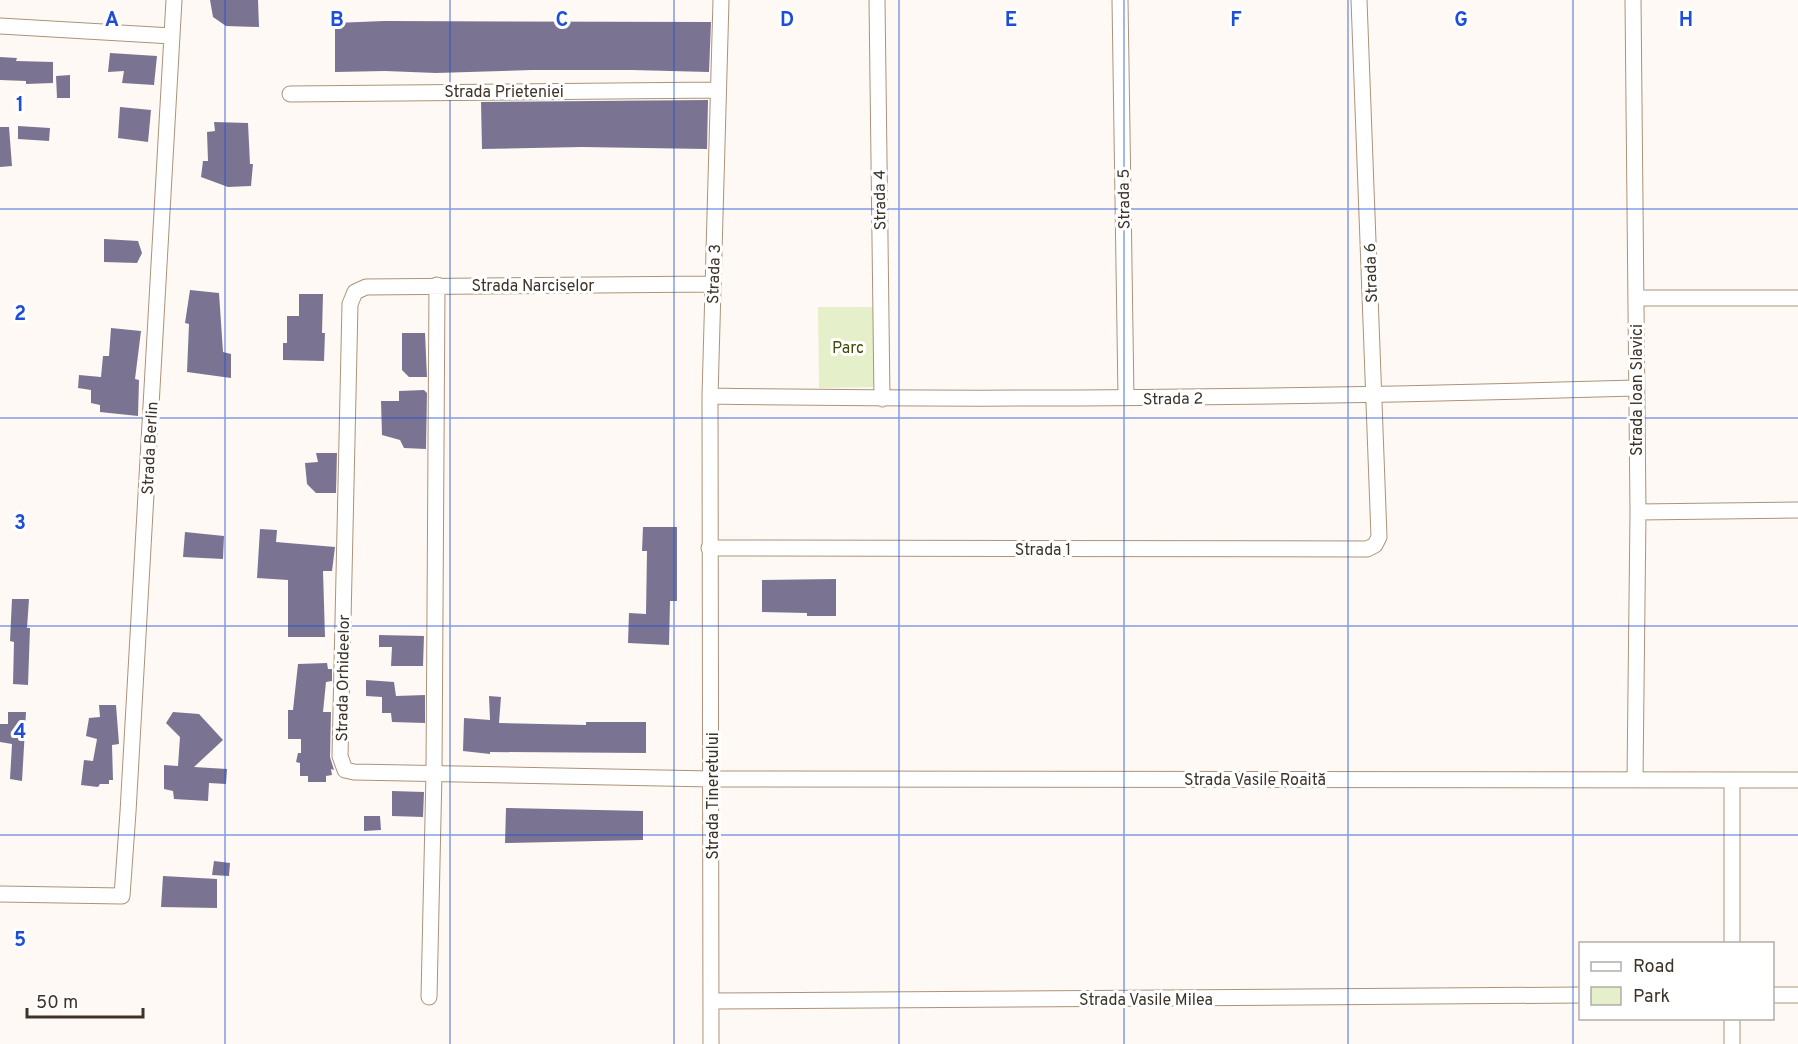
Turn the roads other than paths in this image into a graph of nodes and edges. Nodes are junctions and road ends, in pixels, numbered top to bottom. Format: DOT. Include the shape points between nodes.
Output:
graph roads {
  1 [pos="174,0"];
  2 [pos="721,0"];
  3 [pos="877,0"];
  4 [pos="1120,0"];
  5 [pos="1359,0"];
  6 [pos="1634,0"];
  7 [pos="0,26"];
  8 [pos="172,36"];
  9 [pos="718,90"];
  10 [pos="290,93"];
  11 [pos="713,284"];
  12 [pos="437,285"];
  13 [pos="355,292"];
  14 [pos="1636,298"];
  15 [pos="1798,298"];
  16 [pos="1635,388"];
  17 [pos="1374,395"];
  18 [pos="710,396"];
  19 [pos="1126,398"];
  20 [pos="882,399"];
  21 [pos="1798,510"];
  22 [pos="1638,512"];
  23 [pos="1375,545"];
  24 [pos="710,548"];
  25 [pos="434,773"];
  26 [pos="712,779"];
  27 [pos="1635,780"];
  28 [pos="1732,780"];
  29 [pos="1798,780"];
  30 [pos="0,894"];
  31 [pos="1732,942"];
  32 [pos="1774,994"];
  33 [pos="1579,995"];
  34 [pos="1798,995"];
  35 [pos="429,997"];
  36 [pos="712,1001"];
  37 [pos="1732,1020"];
  38 [pos="711,1044"];
  39 [pos="1732,1044"];
  1 -- 8 [label="street, Strada Berlin"];
  2 -- 9 [label="street, Strada 3"];
  3 -- 20 [label="street, Strada 4"];
  4 -- 19 [label="street, Strada 5"];
  5 -- 17 [label="street, Strada 6"];
  6 -- 14 [label="street, Strada Ioan Slavici"];
  7 -- 8 [label="street"];
  8 -- 30 [label="street, Strada Berlin" via="122,896"];
  9 -- 10 [label="street, Strada Prieteniei"];
  9 -- 11 [label="street, Strada 3"];
  11 -- 12 [label="street, Strada Narciselor"];
  11 -- 18 [label="street, Strada 3"];
  12 -- 13 [label="street, Strada Narciselor" via="366,287"];
  12 -- 25 [label="street"];
  13 -- 25 [label="street, Strada Orhideelor" via="350,304 340,756 345,770 354,772"];
  14 -- 15 [label="street"];
  14 -- 16 [label="street, Strada Ioan Slavici"];
  16 -- 17 [label="street, Strada 2"];
  16 -- 22 [label="street, Strada Ioan Slavici"];
  17 -- 19 [label="street, Strada 2"];
  17 -- 23 [label="street, Strada 6" via="1379,537"];
  18 -- 20 [label="street, Strada 2"];
  18 -- 24 [label="street, Strada 3"];
  19 -- 20 [label="street, Strada 2"];
  21 -- 22 [label="street"];
  22 -- 27 [label="street, Strada Ioan Slavici"];
  23 -- 24 [label="street, Strada 1" via="1367,549"];
  24 -- 26 [label="street, Strada Tineretului"];
  25 -- 26 [label="street, Strada Orhideelor"];
  25 -- 35 [label="street"];
  26 -- 27 [label="street, Strada Vasile Roaită"];
  26 -- 36 [label="street, Strada Tineretului"];
  27 -- 28 [label="street, Strada Vasile Roaită"];
  28 -- 29 [label="street, Strada Vasile Roaită"];
  28 -- 31 [label="street"];
  32 -- 34 [label="street"];
  33 -- 36 [label="street, Strada Vasile Milea"];
  36 -- 38 [label="street, Strada Tineretului"];
  37 -- 39 [label="street"];
}
